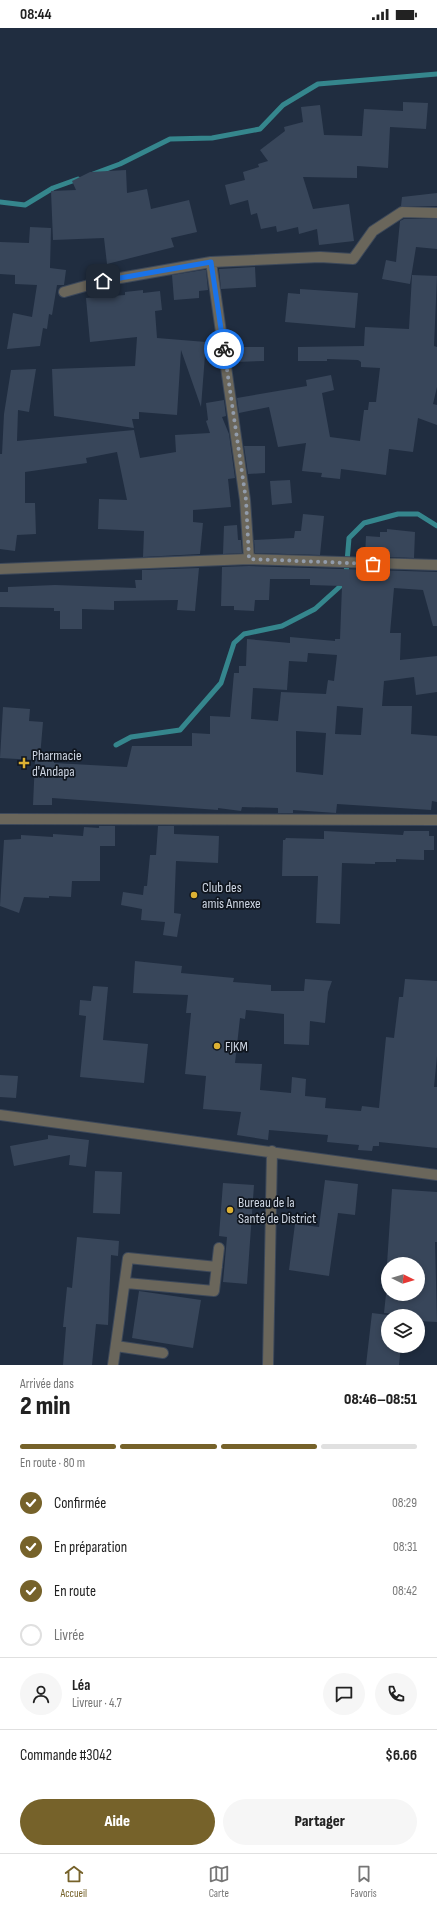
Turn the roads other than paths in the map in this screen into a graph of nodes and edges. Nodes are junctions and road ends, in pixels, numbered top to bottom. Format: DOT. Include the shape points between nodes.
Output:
graph roads {
  1 [pos="437,213"];
  2 [pos="211,262"];
  3 [pos="64,292"];
  4 [pos="249,559"];
  5 [pos="437,565"];
  6 [pos="0,569"];
  7 [pos="0,819"];
  8 [pos="437,820"];
  9 [pos="0,1115"];
  10 [pos="272,1151"];
  11 [pos="437,1175"];
  12 [pos="218,1248"];
  13 [pos="217,1267"];
  14 [pos="126,1283"];
  15 [pos="116,1346"];
  16 [pos="163,1353"];
  17 [pos="113,1365"];
  18 [pos="268,1365"];
  1 -- 2 [label="street" via="402,212 374,231 353,259 320,257"];
  2 -- 3 [label="street" via="103,281"];
  2 -- 4 [label="street" via="246,500"];
  4 -- 5 [label="street"];
  4 -- 6 [label="street"];
  7 -- 8 [label="street"];
  9 -- 10 [label="street"];
  10 -- 11 [label="street"];
  10 -- 18 [label="street"];
  12 -- 13 [label="street"];
  13 -- 14 [label="street" via="214,1291"];
  13 -- 14 [label="street" via="128,1258"];
  14 -- 15 [label="street"];
  15 -- 16 [label="street"];
  15 -- 17 [label="street"];
}
